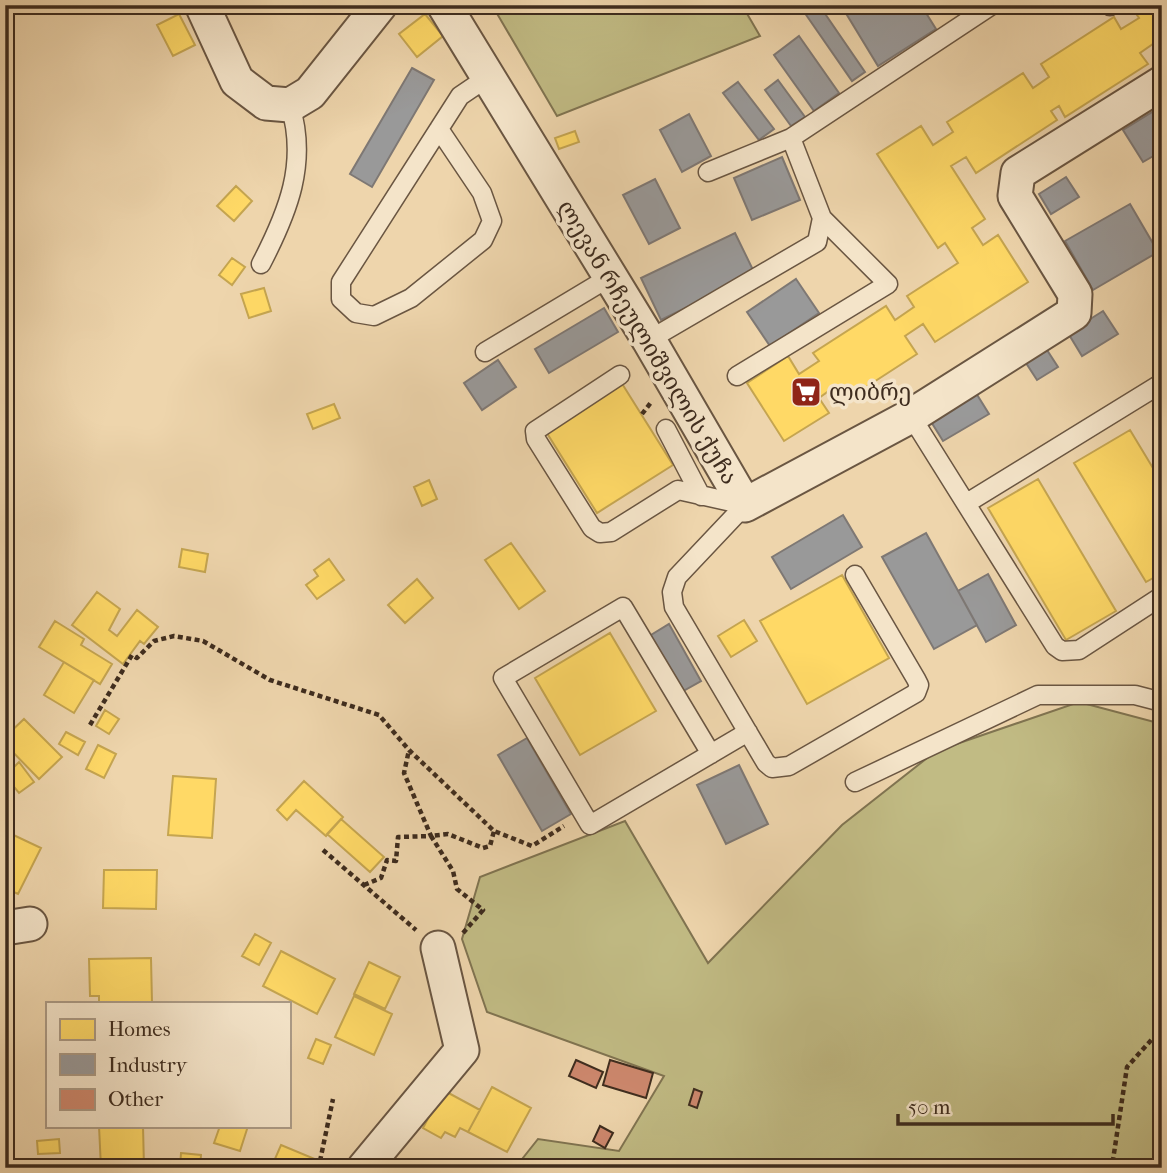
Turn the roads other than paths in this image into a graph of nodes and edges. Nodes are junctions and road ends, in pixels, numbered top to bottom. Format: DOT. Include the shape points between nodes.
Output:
graph roads {
  1 [pos="202,5"];
  2 [pos="380,5"];
  3 [pos="444,5"];
  4 [pos="992,5"];
  5 [pos="488,77"];
  6 [pos="1162,83"];
  7 [pos="290,105"];
  8 [pos="439,129"];
  9 [pos="791,138"];
  10 [pos="708,172"];
  11 [pos="822,218"];
  12 [pos="261,264"];
  13 [pos="611,277"];
  14 [pos="649,340"];
  15 [pos="485,352"];
  16 [pos="620,375"];
  17 [pos="737,376"];
  18 [pos="1162,383"];
  19 [pos="911,416"];
  20 [pos="666,429"];
  21 [pos="701,495"];
  22 [pos="967,503"];
  23 [pos="745,505"];
  24 [pos="855,575"];
  25 [pos="1162,596"];
  26 [pos="1162,702"];
  27 [pos="748,732"];
  28 [pos="711,754"];
  29 [pos="855,782"];
  30 [pos="439,954"];
  31 [pos="364,1168"];
  1 -- 7 [label="street" via="237,81 266,103"];
  2 -- 7 [label="street" via="310,93"];
  3 -- 5 [label="street, ლევან რჩეულიშვილის ქუჩა"];
  4 -- 9 [label="lane"];
  5 -- 8 [label="lane" via="460,96"];
  5 -- 13 [label="street, ლევან რჩეულიშვილის ქუჩა"];
  6 -- 19 [label="street, ლევან რჩეულიშვილის ქუჩა" via="1018,173 1015,196 1075,294 1074,313"];
  7 -- 12 [label="lane" via="299,132 296,170 283,222"];
  8 -- 8 [label="lane" via="482,193 492,221 483,240 411,298 374,316 356,313 341,299 341,282"];
  9 -- 10 [label="lane"];
  9 -- 11 [label="lane"];
  11 -- 14 [label="lane" via="817,242"];
  11 -- 17 [label="lane" via="888,284"];
  13 -- 14 [label="street, ლევან რჩეულიშვილის ქუჩა"];
  13 -- 15 [label="lane"];
  14 -- 23 [label="street, ლევან რჩეულიშვილის ქუჩა"];
  16 -- 21 [label="lane" via="534,431 592,528 611,532 678,490"];
  18 -- 22 [label="lane"];
  19 -- 22 [label="lane"];
  19 -- 23 [label="street, ლევან რჩეულიშვილის ქუჩა"];
  20 -- 21 [label="lane"];
  21 -- 23 [label="lane"];
  22 -- 25 [label="lane" via="1062,651 1079,650"];
  23 -- 27 [label="lane" via="677,577 672,592 674,607"];
  24 -- 27 [label="lane" via="916,679 915,693 778,770 766,763"];
  26 -- 29 [label="lane" via="1135,695 1038,695"];
  27 -- 28 [label="lane"];
  28 -- 28 [label="lane" via="590,825 503,678 623,607"];
  30 -- 31 [label="street" via="463,1050"];
}
